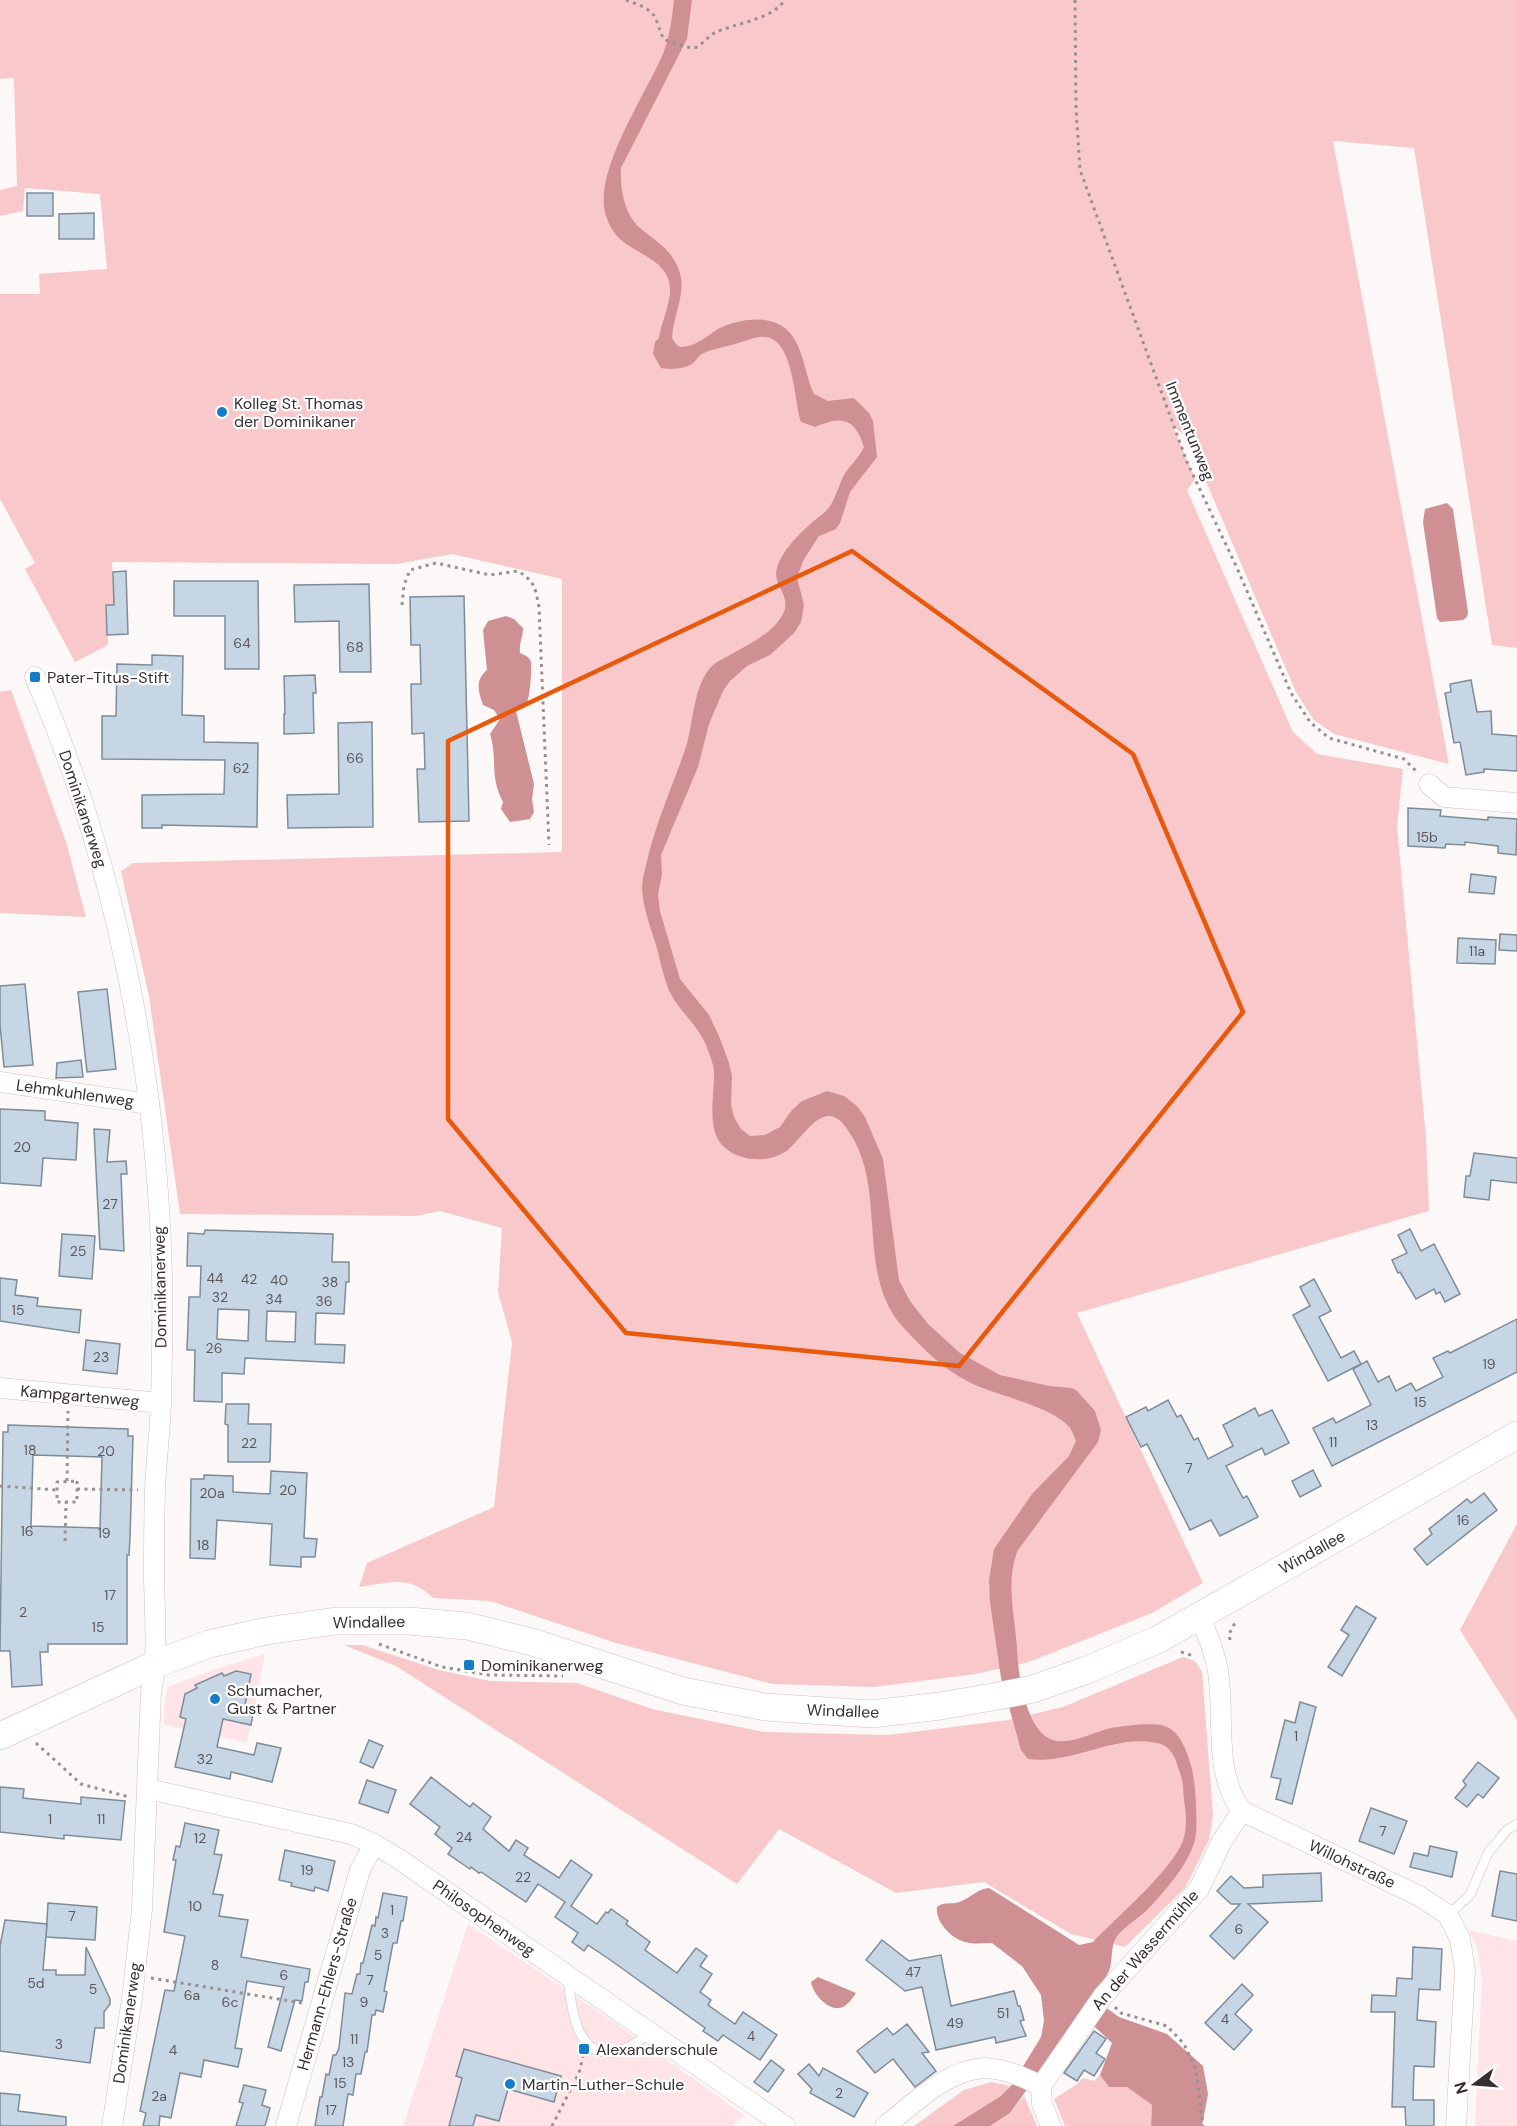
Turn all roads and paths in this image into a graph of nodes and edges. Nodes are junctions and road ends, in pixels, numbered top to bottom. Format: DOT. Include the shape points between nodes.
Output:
graph roads {
  1 [pos="626,0"];
  2 [pos="784,0"];
  3 [pos="1075,0"];
  4 [pos="402,605"];
  5 [pos="35,677"];
  6 [pos="1429,784"];
  7 [pos="1517,803"];
  8 [pos="549,845"];
  9 [pos="0,1082"];
  10 [pos="149,1104"];
  11 [pos="0,1388"];
  12 [pos="68,1395"];
  13 [pos="161,1403"];
  14 [pos="1517,1435"];
  15 [pos="67,1481"];
  16 [pos="0,1486"];
  17 [pos="77,1489"];
  18 [pos="57,1490"];
  19 [pos="155,1490"];
  20 [pos="66,1502"];
  21 [pos="65,1541"];
  22 [pos="1241,1613"];
  23 [pos="1200,1617"];
  24 [pos="375,1642"];
  25 [pos="1214,1654"];
  26 [pos="156,1665"];
  27 [pos="564,1676"];
  28 [pos="10,1731"];
  29 [pos="148,1795"];
  30 [pos="1242,1811"];
  31 [pos="1517,1824"];
  32 [pos="374,1844"];
  33 [pos="1448,1915"];
  34 [pos="135,1975"];
  35 [pos="568,1976"];
  36 [pos="1102,1998"];
  37 [pos="322,2007"];
  38 [pos="651,2033"];
  39 [pos="587,2043"];
  40 [pos="1038,2084"];
  41 [pos="112,2126"];
  42 [pos="286,2126"];
  43 [pos="552,2126"];
  44 [pos="784,2126"];
  45 [pos="885,2126"];
  46 [pos="1052,2126"];
  47 [pos="1203,2126"];
  48 [pos="1456,2126"];
  1 -- 2 [label="path" via="648,9 665,40 697,47 715,33 770,13"];
  3 -- 6 [label="path, Immentunweg" via="1080,170 1187,462 1291,693 1310,722 1329,738 1404,759"];
  4 -- 8 [label="path" via="410,570 436,563 490,576 518,571 534,585 539,607"];
  5 -- 10 [label="street, Dominikanerweg" via="67,757 100,858 127,974"];
  6 -- 7 [label="street" via="1444,797"];
  9 -- 10 [label="street, Lehmkuhlenweg"];
  10 -- 13 [label="street, Dominikanerweg" via="162,1278"];
  11 -- 12 [label="street, Kampgartenweg"];
  12 -- 13 [label="street, Kampgartenweg"];
  12 -- 15 [label="path"];
  13 -- 19 [label="street, Dominikanerweg"];
  14 -- 23 [label="main road, Windallee"];
  15 -- 17 [label="path" via="77,1481"];
  15 -- 18 [label="path" via="57,1482"];
  16 -- 18 [label="path"];
  17 -- 19 [label="path"];
  17 -- 20 [label="path" via="77,1502"];
  18 -- 20 [label="path" via="57,1502"];
  19 -- 26 [label="street, Dominikanerweg"];
  20 -- 21 [label="path"];
  22 -- 25 [label="path" via="1229,1634 1232,1654"];
  23 -- 25 [label="street"];
  23 -- 26 [label="main road, Windallee" via="1118,1657 1033,1689 872,1714 765,1707 683,1691 532,1642 467,1626 409,1621 336,1621 266,1631 209,1644"];
  24 -- 27 [label="path" via="442,1667 489,1675"];
  25 -- 30 [label="street" via="1225,1779"];
  26 -- 28 [label="main road, Windallee"];
  26 -- 29 [label="street, Dominikanerweg" via="151,1693"];
  28 -- 29 [label="path" via="81,1784"];
  29 -- 32 [label="street, Philosophenweg" via="351,1834"];
  29 -- 34 [label="street, Dominikanerweg"];
  30 -- 33 [label="street, Willohstraße" via="1419,1896"];
  30 -- 36 [label="street, An der Wassermühle" via="1222,1841 1199,1889"];
  31 -- 33 [label="lane" via="1488,1853 1470,1895"];
  32 -- 35 [label="street, Philosophenweg"];
  32 -- 37 [label="street, Hermann-Ehlers-Straße" via="360,1870"];
  33 -- 48 [label="street" via="1460,1939 1466,1970"];
  34 -- 37 [label="path"];
  34 -- 41 [label="street, Dominikanerweg"];
  35 -- 38 [label="street, Philosophenweg"];
  35 -- 39 [label="lane" via="574,2017"];
  36 -- 40 [label="street, An der Wassermühle"];
  36 -- 47 [label="path" via="1121,2013 1167,2025 1184,2044 1196,2070"];
  37 -- 42 [label="street, Hermann-Ehlers-Straße"];
  38 -- 39 [label="lane" via="612,2052 600,2051"];
  38 -- 44 [label="street, Philosophenweg"];
  39 -- 43 [label="path" via="579,2073"];
  40 -- 45 [label="street" via="985,2068 964,2072 945,2081"];
  40 -- 46 [label="street"];
}
